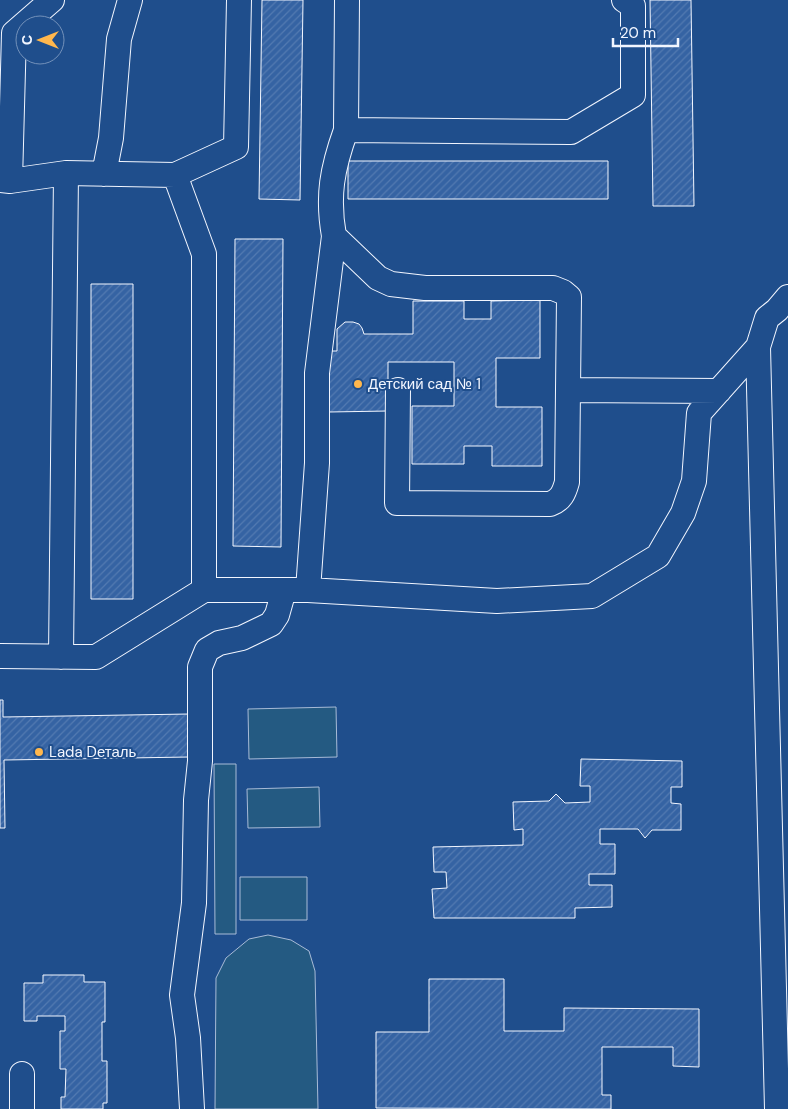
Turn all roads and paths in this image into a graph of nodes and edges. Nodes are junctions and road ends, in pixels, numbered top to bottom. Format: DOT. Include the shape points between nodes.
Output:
graph roads {
  1 [pos="52,0"];
  2 [pos="130,0"];
  3 [pos="239,0"];
  4 [pos="347,0"];
  5 [pos="624,0"];
  6 [pos="346,130"];
  7 [pos="66,173"];
  8 [pos="104,174"];
  9 [pos="175,175"];
  10 [pos="5,181"];
  11 [pos="334,236"];
  12 [pos="788,297"];
  13 [pos="758,347"];
  14 [pos="398,390"];
  15 [pos="568,390"];
  16 [pos="719,391"];
  17 [pos="204,590"];
  18 [pos="284,590"];
  19 [pos="308,590"];
  20 [pos="0,656"];
  21 [pos="61,656"];
  22 [pos="22,1074"];
  23 [pos="22,1109"];
  24 [pos="192,1109"];
  25 [pos="777,1109"];
  1 -- 10 [label="lane" via="14,33"];
  2 -- 8 [label="lane" via="119,39 111,138"];
  3 -- 9 [label="lane" via="236,147"];
  4 -- 6 [label="lane"];
  5 -- 6 [label="lane" via="633,6 633,95 571,132"];
  6 -- 11 [label="lane" via="330,190"];
  7 -- 8 [label="lane"];
  7 -- 10 [label="lane"];
  7 -- 21 [label="lane"];
  8 -- 9 [label="lane"];
  9 -- 17 [label="lane" via="204,254"];
  11 -- 15 [label="lane" via="378,278 391,284 425,288 553,288 563,292 569,296"];
  11 -- 19 [label="lane" via="317,373 317,463"];
  12 -- 13 [label="lane" via="767,318"];
  13 -- 16 [label="lane"];
  13 -- 25 [label="lane"];
  14 -- 15 [label="lane" via="397,504 550,504 559,501 567,482"];
  15 -- 16 [label="lane"];
  16 -- 19 [label="lane" via="699,412 694,481 683,513 658,556 592,596 497,601"];
  17 -- 18 [label="lane"];
  17 -- 21 [label="lane" via="96,657"];
  18 -- 19 [label="lane"];
  18 -- 24 [label="lane" via="272,624 207,650 200,667 194,903 182,995"];
  20 -- 21 [label="lane"];
  22 -- 23 [label="lane"];
}
